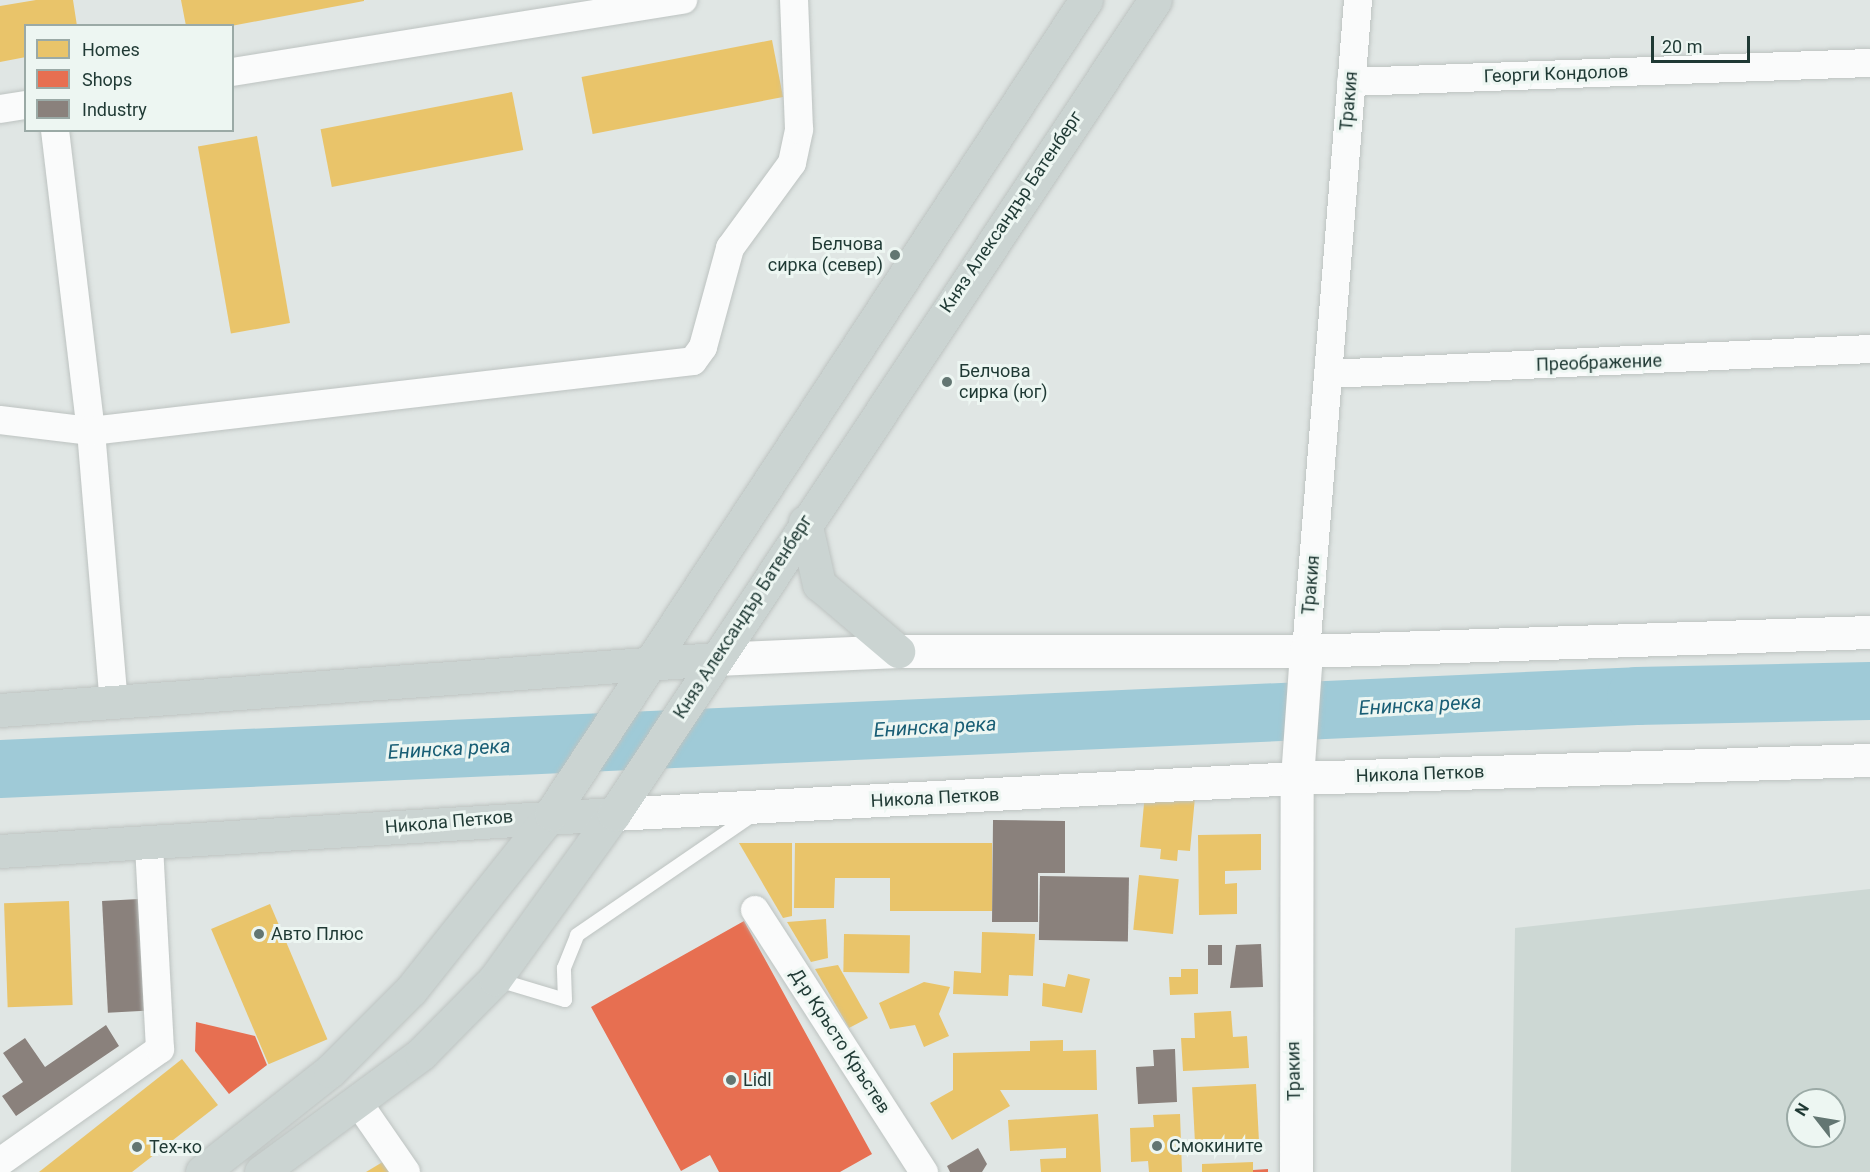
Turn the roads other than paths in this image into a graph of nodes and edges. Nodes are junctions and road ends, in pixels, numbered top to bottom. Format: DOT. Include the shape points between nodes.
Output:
graph roads {
  1 [pos="683,0"];
  2 [pos="794,0"];
  3 [pos="1086,0"];
  4 [pos="1155,0"];
  5 [pos="1358,0"];
  6 [pos="1870,63"];
  7 [pos="234,72"];
  8 [pos="1351,82"];
  9 [pos="24,105"];
  10 [pos="0,109"];
  11 [pos="56,132"];
  12 [pos="1870,349"];
  13 [pos="1328,374"];
  14 [pos="0,420"];
  15 [pos="91,431"];
  16 [pos="805,522"];
  17 [pos="1870,632"];
  18 [pos="898,651"];
  19 [pos="716,659"];
  20 [pos="650,663"];
  21 [pos="1304,663"];
  22 [pos="114,704"];
  23 [pos="0,710"];
  24 [pos="1870,760"];
  25 [pos="1298,766"];
  26 [pos="764,808"];
  27 [pos="550,814"];
  28 [pos="614,814"];
  29 [pos="149,846"];
  30 [pos="0,851"];
  31 [pos="755,910"];
  32 [pos="495,979"];
  33 [pos="357,1101"];
  34 [pos="0,1162"];
  35 [pos="202,1172"];
  36 [pos="261,1172"];
  37 [pos="406,1172"];
  38 [pos="924,1172"];
  39 [pos="1296,1172"];
  1 -- 7 [label="street"];
  2 -- 15 [label="street" via="799,129 792,163 730,248 703,347 693,361"];
  3 -- 20 [label="main road"];
  4 -- 16 [label="main road, Княз Александър Батенберг"];
  5 -- 8 [label="street, Тракия"];
  6 -- 8 [label="street, Георги Кондолов"];
  8 -- 13 [label="street, Тракия"];
  9 -- 10 [label="street"];
  11 -- 15 [label="street"];
  12 -- 13 [label="street, Преображение"];
  13 -- 21 [label="street, Тракия"];
  14 -- 15 [label="street"];
  15 -- 22 [label="street"];
  16 -- 18 [label="main road" via="819,584"];
  16 -- 19 [label="main road, Княз Александър Батенберг"];
  17 -- 21 [label="main road"];
  18 -- 19 [label="main road"];
  18 -- 21 [label="main road"];
  19 -- 20 [label="main road"];
  19 -- 28 [label="main road, Княз Александър Батенберг"];
  20 -- 22 [label="main road"];
  20 -- 27 [label="main road"];
  21 -- 25 [label="main road, Тракия"];
  22 -- 23 [label="main road"];
  24 -- 25 [label="main road, Никола Петков"];
  25 -- 26 [label="main road, Никола Петков"];
  25 -- 39 [label="main road, Тракия"];
  26 -- 28 [label="main road, Никола Петков"];
  26 -- 32 [label="lane" via="577,935 564,968 565,1000"];
  27 -- 28 [label="main road, Никола Петков"];
  27 -- 29 [label="main road, Никола Петков"];
  27 -- 35 [label="main road" via="411,990 330,1071"];
  28 -- 32 [label="main road, Княз Александър Батенберг"];
  29 -- 30 [label="main road, Никола Петков"];
  29 -- 34 [label="street" via="160,1049"];
  31 -- 38 [label="street, Д-р Кръсто Кръстев"];
  32 -- 33 [label="main road, Княз Александър Батенберг" via="437,1040"];
  33 -- 36 [label="main road, Княз Александър Батенберг"];
  33 -- 37 [label="street"];
}
